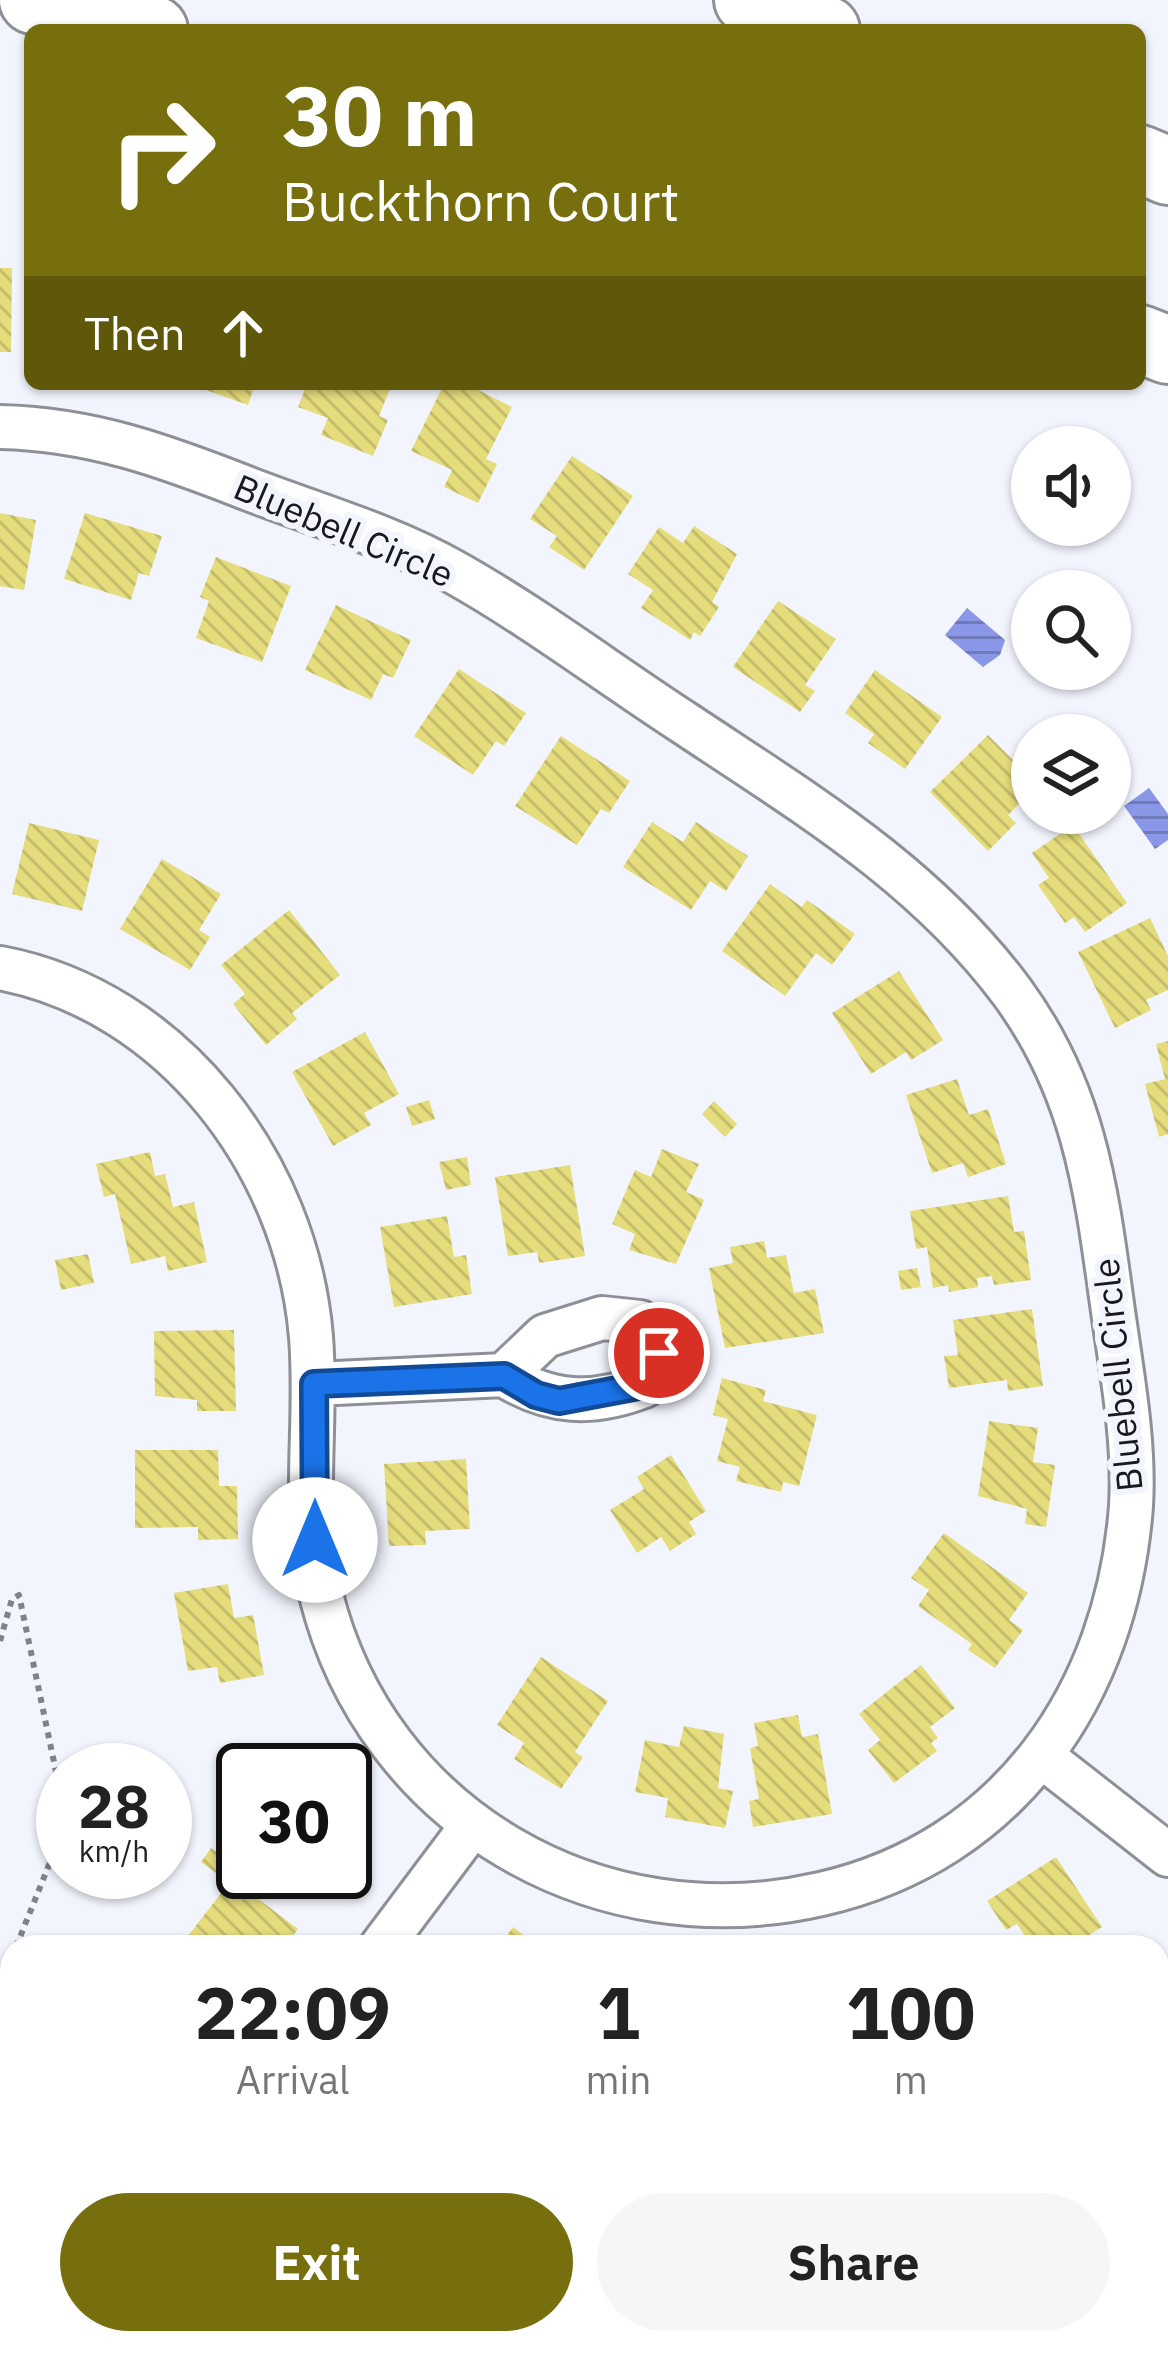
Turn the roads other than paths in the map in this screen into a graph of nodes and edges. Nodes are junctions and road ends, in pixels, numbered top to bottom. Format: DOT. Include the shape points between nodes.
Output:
graph roads {
  1 [pos="33,0"];
  2 [pos="748,0"];
  3 [pos="130,24"];
  4 [pos="810,24"];
  5 [pos="0,427"];
  6 [pos="0,968"];
  7 [pos="504,1376"];
  8 [pos="314,1384"];
  9 [pos="1045,1758"];
  10 [pos="471,1827"];
  11 [pos="1168,1855"];
  12 [pos="390,1935"];
  1 -- 3 [label="highway"];
  2 -- 4 [label="highway"];
  5 -- 9 [label="street, Bluebell Circle" via="129,443 454,572 876,850 998,974 1079,1115 1094,1174 1132,1498 1108,1632"];
  6 -- 8 [label="street, Bluebell Circle" via="122,1015 195,1073 278,1203 310,1322"];
  7 -- 8 [label="street"];
  8 -- 10 [label="street, Bluebell Circle" via="321,1593 375,1720"];
  9 -- 10 [label="street, Bluebell Circle" via="1008,1795 908,1864 823,1894 770,1902 658,1901 597,1888 533,1864"];
  9 -- 11 [label="street"];
  10 -- 12 [label="street"];
}
